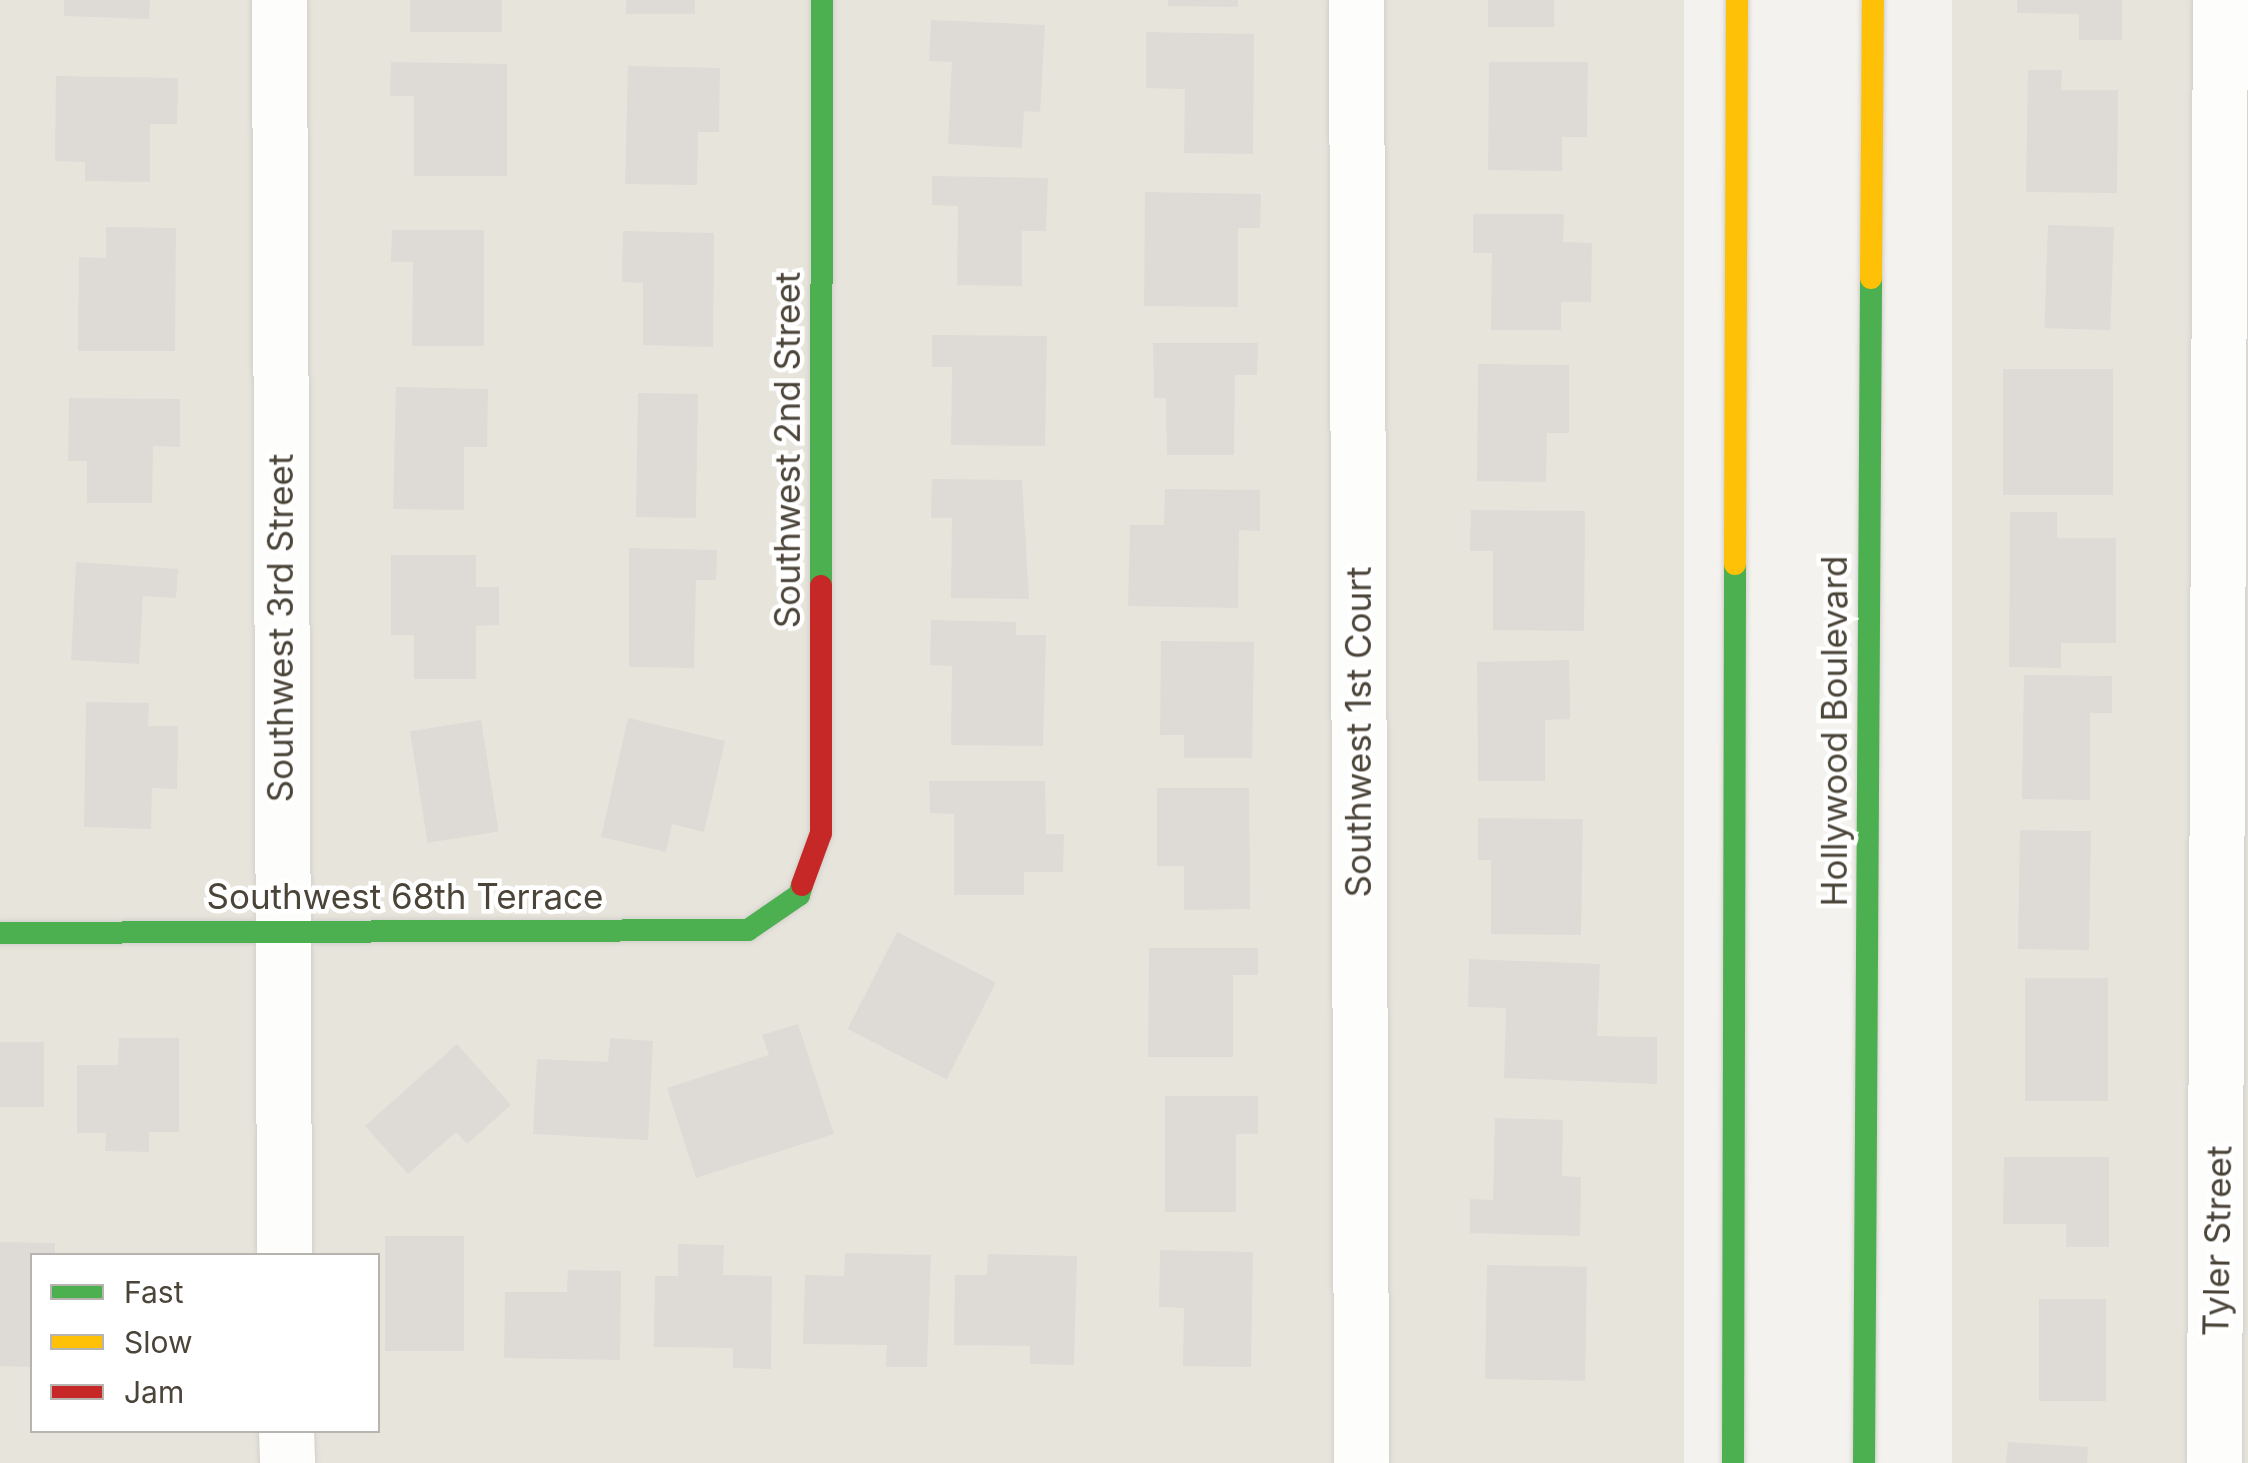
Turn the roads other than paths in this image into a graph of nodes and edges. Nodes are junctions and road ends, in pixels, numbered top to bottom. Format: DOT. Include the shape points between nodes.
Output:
graph roads {
  1 [pos="279,0"];
  2 [pos="822,0"];
  3 [pos="1356,0"];
  4 [pos="1737,0"];
  5 [pos="1873,0"];
  6 [pos="2220,0"];
  7 [pos="2234,481"];
  8 [pos="799,896"];
  9 [pos="281,931"];
  10 [pos="0,932"];
  11 [pos="2234,1024"];
  12 [pos="284,1253"];
  13 [pos="286,1433"];
  14 [pos="286,1463"];
  15 [pos="1361,1463"];
  16 [pos="1733,1463"];
  17 [pos="1864,1463"];
  18 [pos="2214,1463"];
  1 -- 9 [label="street, Southwest 3rd Street"];
  2 -- 8 [label="main road, Southwest 2nd Street" via="821,833"];
  3 -- 15 [label="street, Southwest 1st Court"];
  4 -- 16 [label="main road"];
  5 -- 17 [label="main road, Hollywood Boulevard"];
  6 -- 7 [label="street, Tyler Street"];
  7 -- 11 [label="street, Tyler Street"];
  8 -- 9 [label="main road, Southwest 68th Terrace" via="748,930"];
  9 -- 10 [label="main road, Southwest 68th Terrace"];
  9 -- 12 [label="street, Southwest 3rd Street"];
  11 -- 18 [label="street, Tyler Street"];
  13 -- 14 [label="street"];
}
